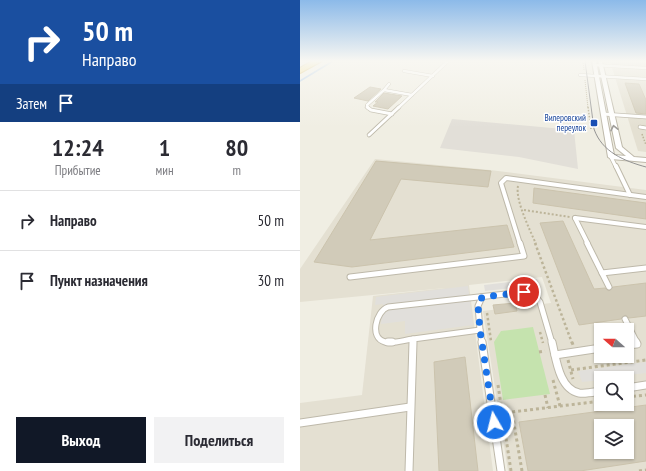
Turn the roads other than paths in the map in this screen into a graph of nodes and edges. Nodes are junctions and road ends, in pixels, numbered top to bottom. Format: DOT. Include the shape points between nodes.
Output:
graph roads {
  1 [pos="425,83"];
  2 [pos="601,83"];
  3 [pos="602,83"];
  4 [pos="389,84"];
  5 [pos="384,90"];
  6 [pos="412,95"];
  7 [pos="392,114"];
  8 [pos="603,114"];
  9 [pos="611,114"];
  10 [pos="646,117"];
  11 [pos="640,127"];
  12 [pos="646,128"];
  13 [pos="369,135"];
  14 [pos="611,157"];
  15 [pos="634,159"];
  16 [pos="646,160"];
  17 [pos="630,195"];
  18 [pos="646,197"];
  19 [pos="646,227"];
  20 [pos="646,268"];
  21 [pos="602,273"];
  22 [pos="350,277"];
  23 [pos="609,288"];
  24 [pos="482,297"];
  25 [pos="625,319"];
  26 [pos="627,323"];
  27 [pos="480,330"];
  28 [pos="413,339"];
  29 [pos="594,349"];
  30 [pos="555,355"];
  31 [pos="646,385"];
  32 [pos="634,387"];
  33 [pos="594,392"];
  34 [pos="410,407"];
  35 [pos="300,423"];
  36 [pos="409,471"];
  37 [pos="501,471"];
  1 -- 6 [label="lane"];
  2 -- 8 [label="street"];
  3 -- 9 [label="street"];
  4 -- 5 [label="lane"];
  5 -- 6 [label="lane"];
  5 -- 7 [label="lane" via="368,103 367,107"];
  6 -- 7 [label="lane"];
  7 -- 13 [label="lane"];
  8 -- 9 [label="lane"];
  8 -- 14 [label="street"];
  9 -- 10 [label="lane"];
  15 -- 9 [label="street, one-way" via="619,148"];
  11 -- 12 [label="lane"];
  14 -- 15 [label="street"];
  14 -- 17 [label="lane"];
  15 -- 16 [label="street"];
  17 -- 18 [label="lane"];
  17 -- 22 [label="lane" via="506,178 501,183 524,256"];
  19 -- 21 [label="lane" via="575,218"];
  20 -- 21 [label="lane"];
  21 -- 23 [label="lane"];
  24 -- 27 [label="lane" via="478,306"];
  24 -- 28 [label="lane" via="388,307 381,311 378,315 376,333 380,341 385,343"];
  24 -- 30 [label="lane" via="524,292 534,295 540,302"];
  25 -- 26 [label="lane"];
  27 -- 28 [label="lane"];
  27 -- 37 [label="lane"];
  28 -- 34 [label="lane"];
  29 -- 30 [label="lane"];
  30 -- 33 [label="lane" via="563,380 569,388 578,394"];
  31 -- 32 [label="lane"];
  34 -- 35 [label="lane"];
  34 -- 36 [label="lane"];
}
